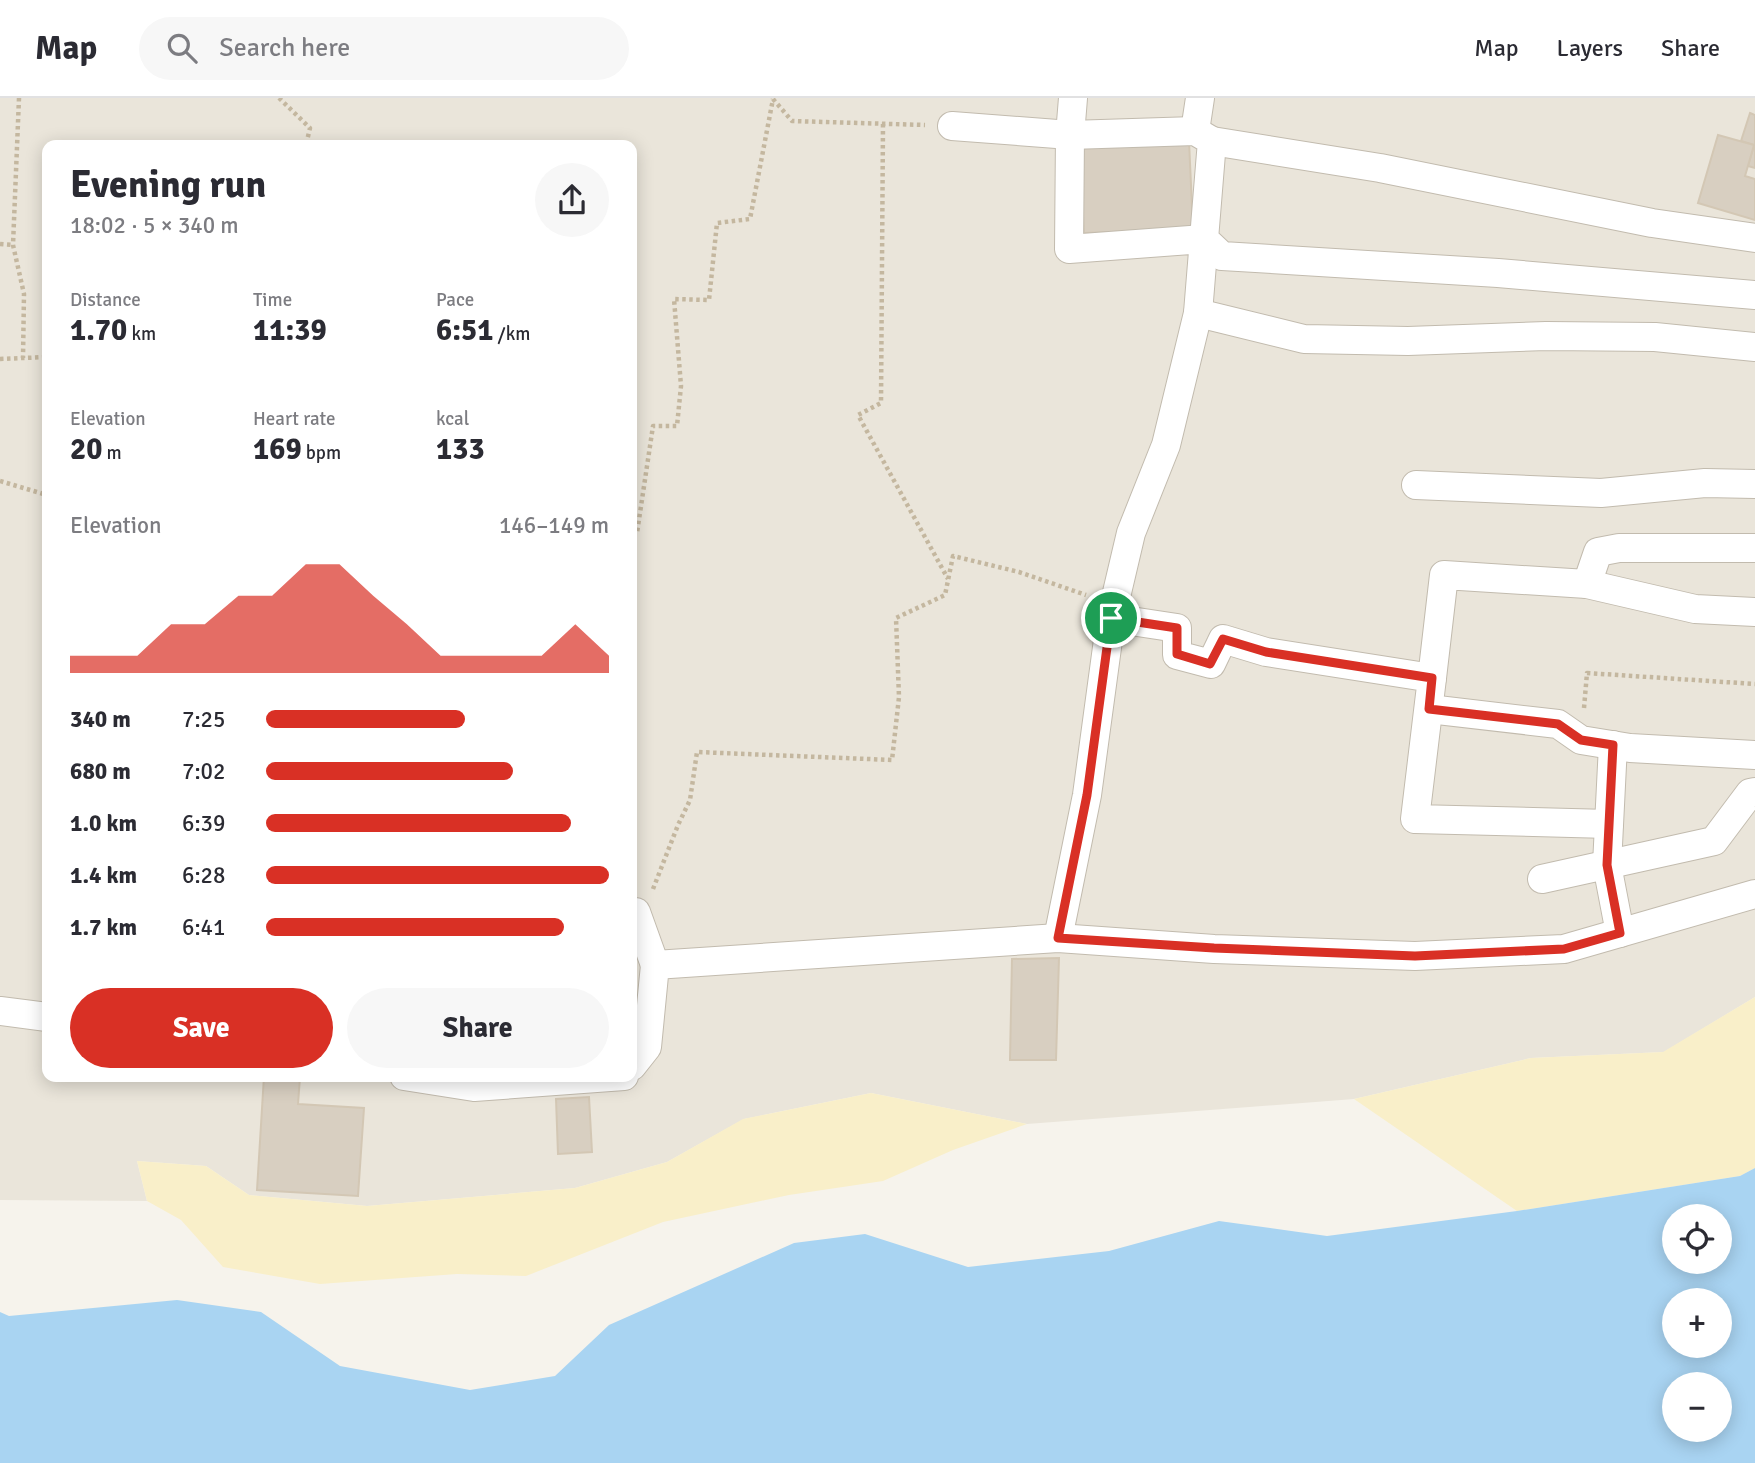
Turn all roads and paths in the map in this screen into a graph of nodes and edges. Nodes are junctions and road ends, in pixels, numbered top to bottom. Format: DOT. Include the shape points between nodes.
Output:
graph roads {
  1 [pos="19,98"];
  2 [pos="279,98"];
  3 [pos="1073,98"];
  4 [pos="1200,98"];
  5 [pos="773,99"];
  6 [pos="883,124"];
  7 [pos="951,126"];
  8 [pos="1070,135"];
  9 [pos="1204,136"];
  10 [pos="307,140"];
  11 [pos="1755,238"];
  12 [pos="1204,239"];
  13 [pos="0,244"];
  14 [pos="13,245"];
  15 [pos="1755,295"];
  16 [pos="1198,313"];
  17 [pos="1755,347"];
  18 [pos="42,357"];
  19 [pos="23,358"];
  20 [pos="0,359"];
  21 [pos="0,481"];
  22 [pos="1755,484"];
  23 [pos="1416,485"];
  24 [pos="42,494"];
  25 [pos="637,533"];
  26 [pos="1755,548"];
  27 [pos="948,579"];
  28 [pos="1587,584"];
  29 [pos="1113,611"];
  30 [pos="1755,612"];
  31 [pos="1432,678"];
  32 [pos="1755,684"];
  33 [pos="1429,709"];
  34 [pos="1581,740"];
  35 [pos="1613,745"];
  36 [pos="1755,755"];
  37 [pos="1755,793"];
  38 [pos="1609,824"];
  39 [pos="1607,865"];
  40 [pos="1542,879"];
  41 [pos="1755,894"];
  42 [pos="637,908"];
  43 [pos="637,920"];
  44 [pos="1620,933"];
  45 [pos="1058,938"];
  46 [pos="655,965"];
  47 [pos="0,1011"];
  48 [pos="42,1016"];
  49 [pos="637,1059"];
  50 [pos="442,1082"];
  51 [pos="542,1082"];
  1 -- 14 [label="path"];
  2 -- 10 [label="path" via="310,128"];
  3 -- 8 [label="street"];
  4 -- 9 [label="street"];
  5 -- 6 [label="path" via="792,121"];
  5 -- 25 [label="path" via="750,219 716,223 709,300 674,299 681,386 677,426 653,426"];
  6 -- 7 [label="path"];
  6 -- 27 [label="path" via="881,403 858,415"];
  7 -- 8 [label="street"];
  8 -- 9 [label="street"];
  8 -- 12 [label="street" via="1069,249"];
  9 -- 11 [label="street" via="1653,223"];
  9 -- 12 [label="street"];
  12 -- 15 [label="street" via="1222,256"];
  12 -- 16 [label="street"];
  13 -- 14 [label="path"];
  14 -- 19 [label="path" via="24,294"];
  16 -- 17 [label="street" via="1304,339 1655,337"];
  16 -- 29 [label="street" via="1166,445 1131,533"];
  18 -- 19 [label="path"];
  19 -- 20 [label="path"];
  21 -- 24 [label="path"];
  22 -- 23 [label="street" via="1705,483 1601,493"];
  26 -- 28 [label="street" via="1598,552"];
  27 -- 29 [label="path" via="953,556 1019,572"];
  27 -- 42 [label="path" via="944,595 896,618 899,697 892,760 697,752 690,800 656,885"];
  28 -- 30 [label="street" via="1695,609"];
  28 -- 31 [label="street" via="1444,575"];
  29 -- 31 [label="street" via="1177,628 1177,654 1210,664 1223,639 1266,652"];
  29 -- 45 [label="street" via="1087,795"];
  31 -- 33 [label="street"];
  32 -- 34 [label="path" via="1587,673"];
  33 -- 34 [label="street" via="1558,724"];
  33 -- 38 [label="street" via="1416,820"];
  34 -- 35 [label="street"];
  35 -- 36 [label="street"];
  35 -- 38 [label="street"];
  37 -- 39 [label="street" via="1750,793 1714,841"];
  38 -- 39 [label="street"];
  39 -- 40 [label="street"];
  39 -- 44 [label="street"];
  41 -- 44 [label="street"];
  43 -- 46 [label="street"];
  44 -- 45 [label="street" via="1564,949 1415,956"];
  45 -- 46 [label="street"];
  46 -- 49 [label="street" via="647,1046"];
  47 -- 48 [label="street"];
  50 -- 51 [label="street" via="474,1087"];
}
